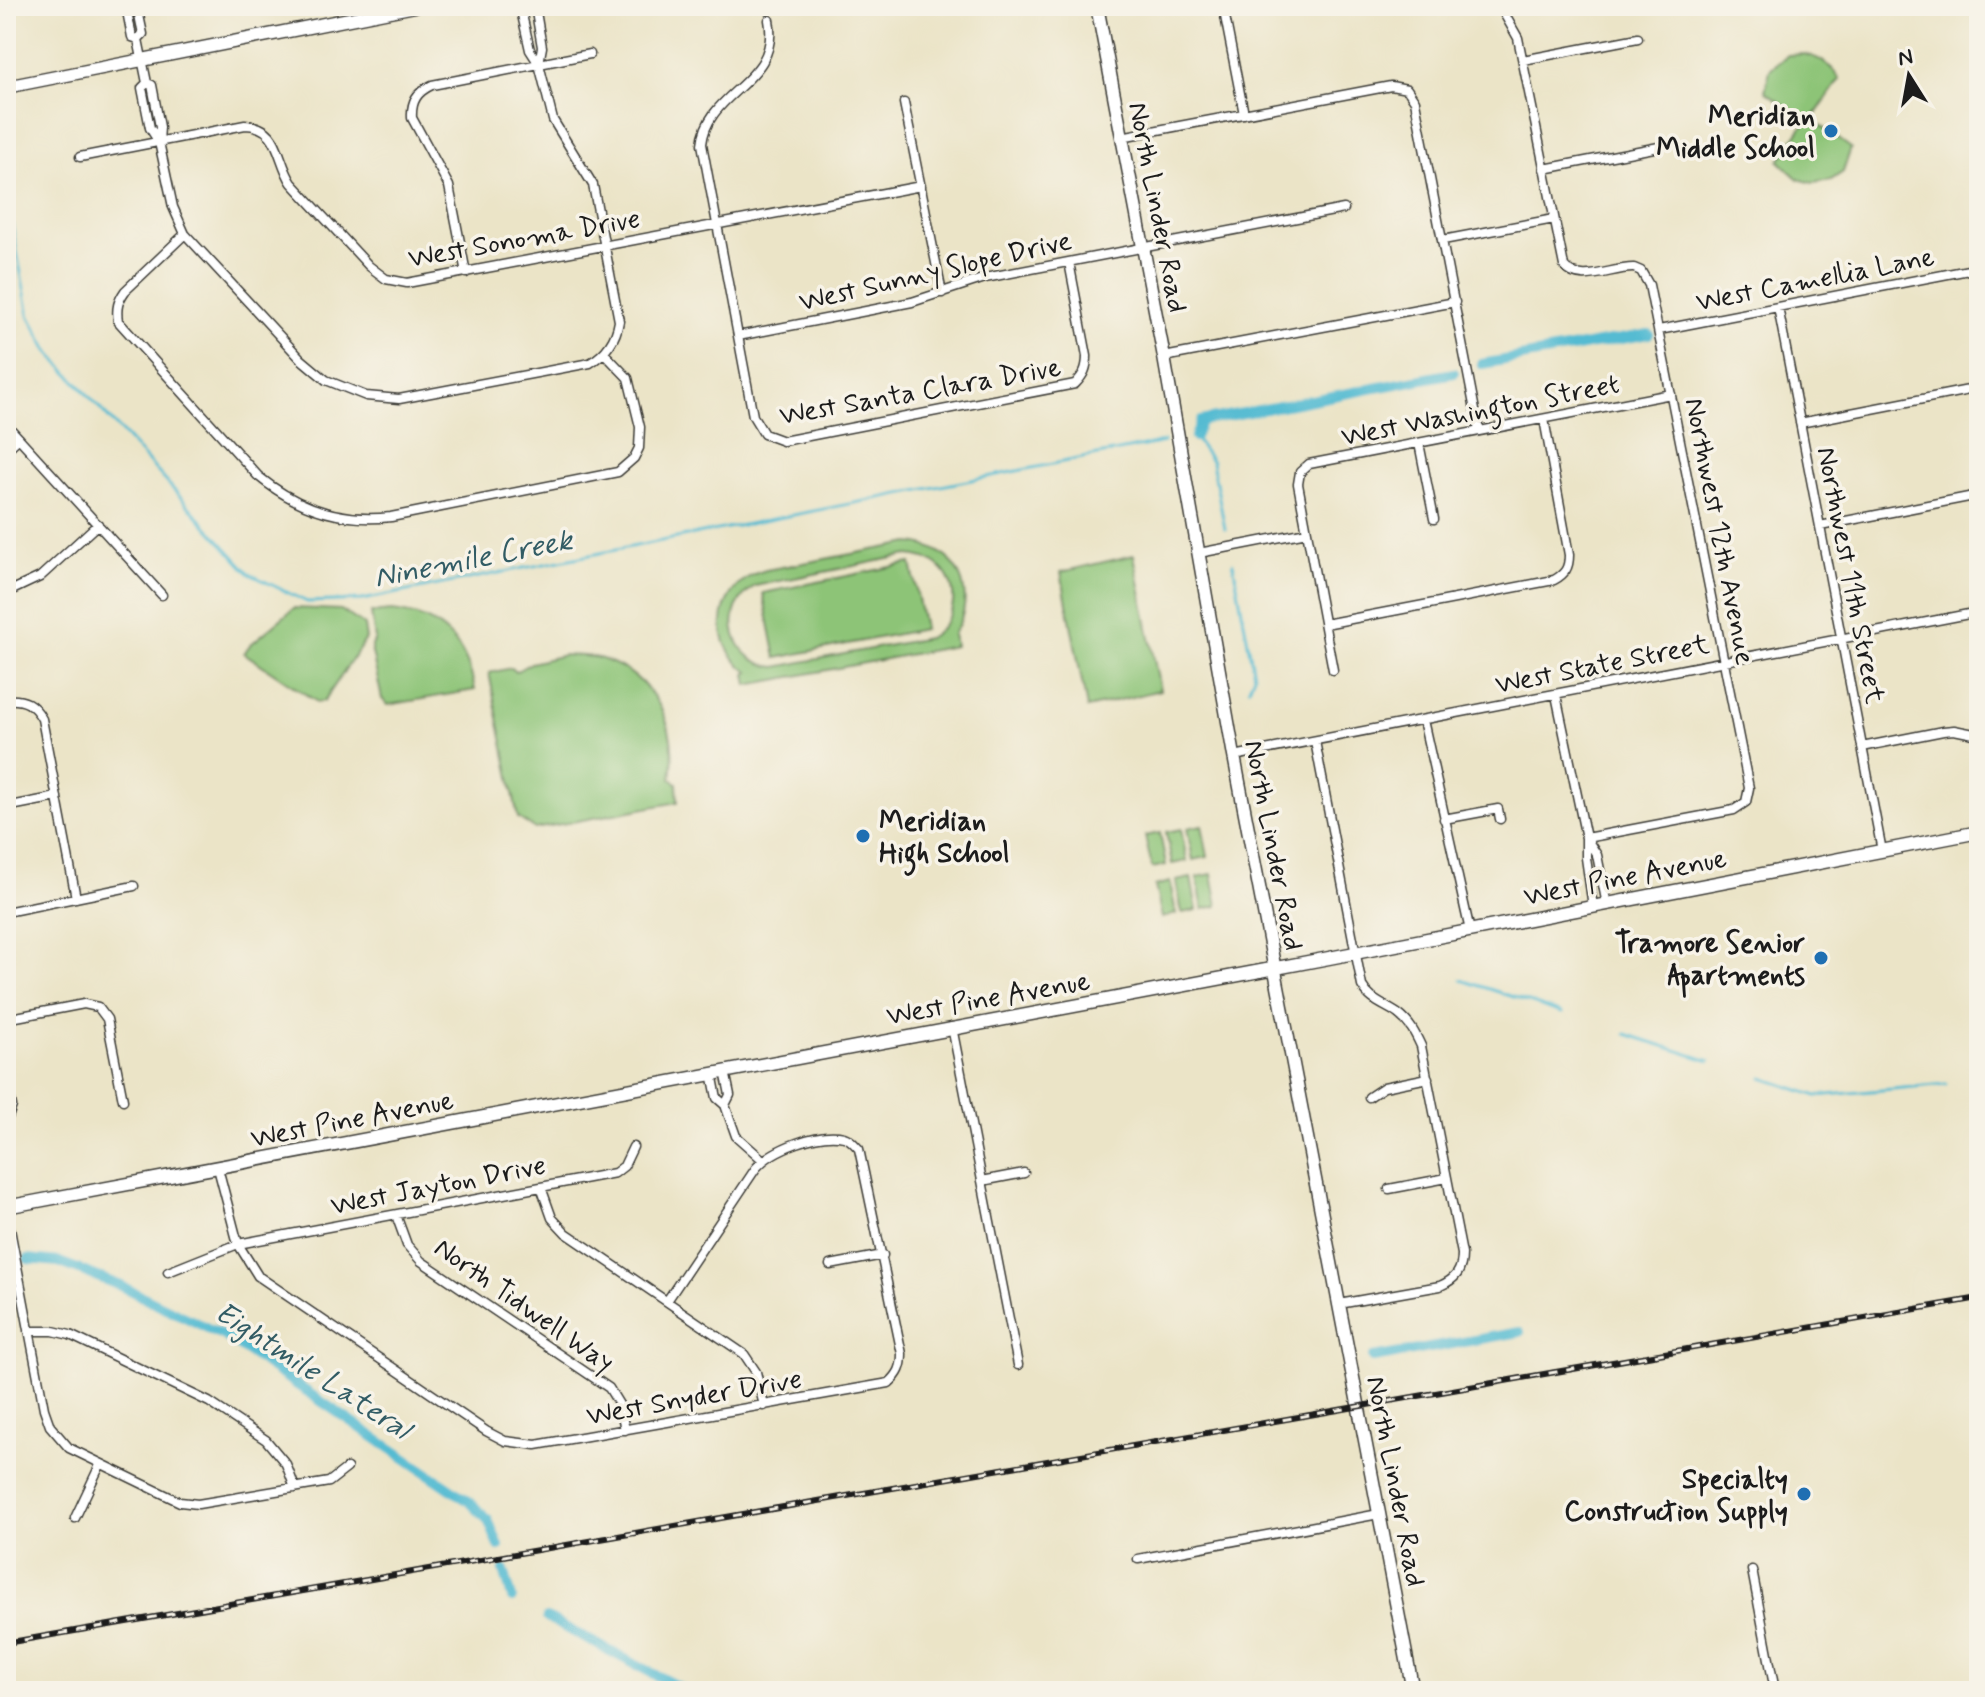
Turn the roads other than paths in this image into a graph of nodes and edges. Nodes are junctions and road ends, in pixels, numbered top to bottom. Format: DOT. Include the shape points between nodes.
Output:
graph roads {
  1 [pos="126,6"];
  2 [pos="137,6"];
  3 [pos="415,6"];
  4 [pos="520,6"];
  5 [pos="535,6"];
  6 [pos="1097,6"];
  7 [pos="1223,6"];
  8 [pos="1501,8"];
  9 [pos="769,20"];
  10 [pos="1638,38"];
  11 [pos="138,39"];
  12 [pos="590,54"];
  13 [pos="1523,60"];
  14 [pos="143,62"];
  15 [pos="539,64"];
  16 [pos="6,87"];
  17 [pos="904,103"];
  18 [pos="1244,114"];
  19 [pos="1121,137"];
  20 [pos="159,142"];
  21 [pos="1659,147"];
  22 [pos="80,157"];
  23 [pos="1544,169"];
  24 [pos="921,186"];
  25 [pos="1344,209"];
  26 [pos="1554,219"];
  27 [pos="716,225"];
  28 [pos="185,234"];
  29 [pos="1443,240"];
  30 [pos="606,246"];
  31 [pos="1142,248"];
  32 [pos="1069,262"];
  33 [pos="1979,268"];
  34 [pos="466,273"];
  35 [pos="942,293"];
  36 [pos="1455,302"];
  37 [pos="1778,307"];
  38 [pos="1659,330"];
  39 [pos="738,336"];
  40 [pos="604,353"];
  41 [pos="1164,357"];
  42 [pos="1979,388"];
  43 [pos="1671,394"];
  44 [pos="1544,419"];
  45 [pos="1800,423"];
  46 [pos="6,424"];
  47 [pos="1479,431"];
  48 [pos="19,438"];
  49 [pos="1419,443"];
  50 [pos="6,450"];
  51 [pos="1979,495"];
  52 [pos="1434,519"];
  53 [pos="98,524"];
  54 [pos="1820,526"];
  55 [pos="1307,532"];
  56 [pos="1199,553"];
  57 [pos="6,593"];
  58 [pos="162,595"];
  59 [pos="1979,612"];
  60 [pos="1325,624"];
  61 [pos="1842,639"];
  62 [pos="1725,661"];
  63 [pos="1333,670"];
  64 [pos="1556,695"];
  65 [pos="6,700"];
  66 [pos="1423,720"];
  67 [pos="1979,735"];
  68 [pos="1315,741"];
  69 [pos="1862,747"];
  70 [pos="1234,756"];
  71 [pos="57,797"];
  72 [pos="6,807"];
  73 [pos="1444,819"];
  74 [pos="1500,819"];
  75 [pos="1979,832"];
  76 [pos="1586,838"];
  77 [pos="1882,851"];
  78 [pos="134,886"];
  79 [pos="76,898"];
  80 [pos="1607,905"];
  81 [pos="1593,907"];
  82 [pos="6,912"];
  83 [pos="1470,931"];
  84 [pos="1356,953"];
  85 [pos="1274,968"];
  86 [pos="1368,997"];
  87 [pos="1360,1004"];
  88 [pos="6,1019"];
  89 [pos="952,1027"];
  90 [pos="719,1072"];
  91 [pos="6,1076"];
  92 [pos="1428,1078"];
  93 [pos="1369,1097"];
  94 [pos="123,1100"];
  95 [pos="7,1122"];
  96 [pos="633,1147"];
  97 [pos="763,1160"];
  98 [pos="218,1168"];
  99 [pos="1024,1173"];
  100 [pos="1447,1178"];
  101 [pos="982,1181"];
  102 [pos="541,1187"];
  103 [pos="1389,1189"];
  104 [pos="6,1208"];
  105 [pos="396,1215"];
  106 [pos="238,1244"];
  107 [pos="883,1255"];
  108 [pos="830,1265"];
  109 [pos="168,1272"];
  110 [pos="667,1301"];
  111 [pos="1339,1304"];
  112 [pos="29,1331"];
  113 [pos="1018,1365"];
  114 [pos="764,1406"];
  115 [pos="625,1430"];
  116 [pos="100,1465"];
  117 [pos="347,1468"];
  118 [pos="295,1488"];
  119 [pos="1379,1514"];
  120 [pos="75,1518"];
  121 [pos="1138,1559"];
  122 [pos="1752,1570"];
  123 [pos="1413,1691"];
  124 [pos="1775,1691"];
  1 -- 11 [label="street" via="132,37"];
  2 -- 11 [label="street" via="143,34"];
  3 -- 14 [label="main road"];
  4 -- 15 [label="street" via="530,50"];
  5 -- 15 [label="street" via="542,47"];
  6 -- 19 [label="main road, North Linder Road"];
  7 -- 18 [label="street"];
  8 -- 13 [label="street"];
  9 -- 27 [label="street" via="769,51 745,84 711,114 703,134"];
  10 -- 13 [label="street"];
  11 -- 14 [label="street"];
  12 -- 15 [label="street"];
  13 -- 23 [label="street"];
  14 -- 16 [label="main road"];
  14 -- 20 [label="street" via="152,85"];
  15 -- 30 [label="street" via="553,120 593,185"];
  15 -- 34 [label="street" via="432,85 415,97 412,118 449,186"];
  17 -- 24 [label="street"];
  18 -- 19 [label="street"];
  18 -- 29 [label="street" via="1391,86 1407,89 1415,101"];
  19 -- 31 [label="main road, North Linder Road"];
  20 -- 22 [label="street"];
  20 -- 28 [label="street" via="173,207"];
  20 -- 34 [label="street, West Sonoma Drive" via="245,125 266,130 292,183 377,273 407,283"];
  21 -- 23 [label="street"];
  23 -- 26 [label="street"];
  24 -- 27 [label="street, West Sonoma Drive"];
  24 -- 35 [label="street"];
  25 -- 31 [label="street, West Sunny Slope Drive"];
  26 -- 29 [label="street"];
  26 -- 38 [label="street, Northwest 12th Avenue" via="1560,259 1569,272 1584,275 1625,267 1641,271"];
  27 -- 30 [label="street, West Sonoma Drive"];
  27 -- 39 [label="street"];
  28 -- 40 [label="street" via="309,367 356,394 410,398 580,366"];
  28 -- 40 [label="street" via="125,291 116,310 118,321 258,476 315,510 347,518 391,517 618,472 634,458 641,438 628,378"];
  29 -- 36 [label="street"];
  30 -- 34 [label="street, West Sonoma Drive"];
  30 -- 40 [label="street" via="619,321"];
  31 -- 32 [label="street, West Sunny Slope Drive"];
  31 -- 41 [label="main road, North Linder Road"];
  32 -- 35 [label="street, West Sunny Slope Drive" via="985,278"];
  32 -- 39 [label="street, West Santa Clara Drive" via="1087,367 1066,388 783,441 764,434 753,416"];
  33 -- 37 [label="street, West Camellia Lane"];
  35 -- 39 [label="street, West Sunny Slope Drive"];
  36 -- 41 [label="street"];
  36 -- 47 [label="street"];
  37 -- 38 [label="street, West Camellia Lane"];
  37 -- 45 [label="street, Northwest 11th Street"];
  38 -- 43 [label="street, Northwest 12th Avenue"];
  41 -- 56 [label="main road, North Linder Road"];
  42 -- 45 [label="street"];
  43 -- 44 [label="street, West Washington Street"];
  43 -- 62 [label="street, Northwest 12th Avenue"];
  44 -- 47 [label="street, West Washington Street"];
  44 -- 60 [label="street" via="1569,555 1567,571 1554,580"];
  45 -- 54 [label="street, Northwest 11th Street"];
  46 -- 48 [label="street"];
  47 -- 49 [label="street, West Washington Street"];
  48 -- 50 [label="street"];
  48 -- 53 [label="street"];
  49 -- 52 [label="street"];
  49 -- 55 [label="street, West Washington Street" via="1309,464 1300,472 1298,484"];
  51 -- 54 [label="street"];
  53 -- 57 [label="street" via="40,577"];
  53 -- 58 [label="street"];
  54 -- 61 [label="street, Northwest 11th Street"];
  55 -- 56 [label="street"];
  55 -- 60 [label="street"];
  56 -- 70 [label="main road, North Linder Road"];
  59 -- 61 [label="street, West State Street"];
  60 -- 63 [label="street"];
  61 -- 62 [label="street, West State Street"];
  61 -- 69 [label="street, Northwest 11th Street"];
  62 -- 64 [label="street, West State Street"];
  62 -- 76 [label="street, Northwest 12th Avenue" via="1749,788 1746,802 1734,810"];
  64 -- 66 [label="street, West State Street"];
  64 -- 76 [label="street"];
  65 -- 71 [label="street" via="20,699 37,709"];
  66 -- 68 [label="street, West State Street"];
  66 -- 73 [label="street"];
  67 -- 69 [label="street" via="1943,731"];
  68 -- 70 [label="street, West State Street"];
  68 -- 84 [label="street"];
  69 -- 77 [label="street, Northwest 11th Street"];
  70 -- 85 [label="main road, North Linder Road"];
  71 -- 72 [label="street"];
  71 -- 79 [label="street"];
  73 -- 74 [label="street" via="1498,809"];
  73 -- 83 [label="street"];
  75 -- 77 [label="main road, West Pine Avenue"];
  76 -- 80 [label="street" via="1597,855"];
  76 -- 81 [label="street"];
  77 -- 80 [label="main road, West Pine Avenue"];
  78 -- 79 [label="street"];
  79 -- 82 [label="street"];
  80 -- 81 [label="main road, West Pine Avenue"];
  81 -- 83 [label="main road, West Pine Avenue"];
  83 -- 84 [label="main road, West Pine Avenue"];
  84 -- 85 [label="main road, West Pine Avenue"];
  84 -- 86 [label="street"];
  85 -- 89 [label="main road, West Pine Avenue"];
  85 -- 111 [label="main road, North Linder Road"];
  86 -- 87 [label="street"];
  86 -- 92 [label="street" via="1412,1027"];
  88 -- 94 [label="street" via="84,1004 98,1007 107,1019"];
  89 -- 90 [label="main road, West Pine Avenue"];
  89 -- 101 [label="street"];
  90 -- 97 [label="street" via="717,1098 725,1105 736,1136"];
  90 -- 98 [label="main road, West Pine Avenue"];
  91 -- 95 [label="street" via="12,1106"];
  92 -- 93 [label="street" via="1384,1087"];
  92 -- 100 [label="street"];
  96 -- 102 [label="street, West Jayton Drive" via="615,1173"];
  97 -- 107 [label="street" via="791,1145 833,1136 851,1140 863,1158"];
  97 -- 110 [label="street"];
  98 -- 104 [label="main road, West Pine Avenue"];
  98 -- 106 [label="street"];
  99 -- 101 [label="street"];
  100 -- 103 [label="street"];
  100 -- 111 [label="street" via="1462,1254 1458,1274 1440,1286"];
  101 -- 113 [label="street"];
  102 -- 105 [label="street, West Jayton Drive"];
  102 -- 110 [label="street" via="558,1226"];
  104 -- 112 [label="street"];
  105 -- 106 [label="street, West Jayton Drive"];
  105 -- 115 [label="street, North Tidwell Way" via="407,1245 421,1261 609,1388"];
  106 -- 109 [label="street, West Jayton Drive"];
  106 -- 115 [label="street, West Snyder Drive" via="268,1285 495,1436 536,1445"];
  107 -- 108 [label="street"];
  107 -- 114 [label="street, West Snyder Drive" via="902,1354 898,1375 889,1383"];
  110 -- 114 [label="street" via="744,1354 756,1372"];
  111 -- 119 [label="main road, North Linder Road"];
  112 -- 116 [label="street" via="50,1426 69,1448"];
  112 -- 118 [label="street" via="70,1335 209,1402 274,1447"];
  114 -- 115 [label="street, West Snyder Drive"];
  116 -- 118 [label="street" via="189,1503"];
  116 -- 120 [label="street"];
  117 -- 118 [label="street" via="329,1482"];
  119 -- 121 [label="street"];
  119 -- 123 [label="main road, North Linder Road"];
  122 -- 124 [label="street"];
}
